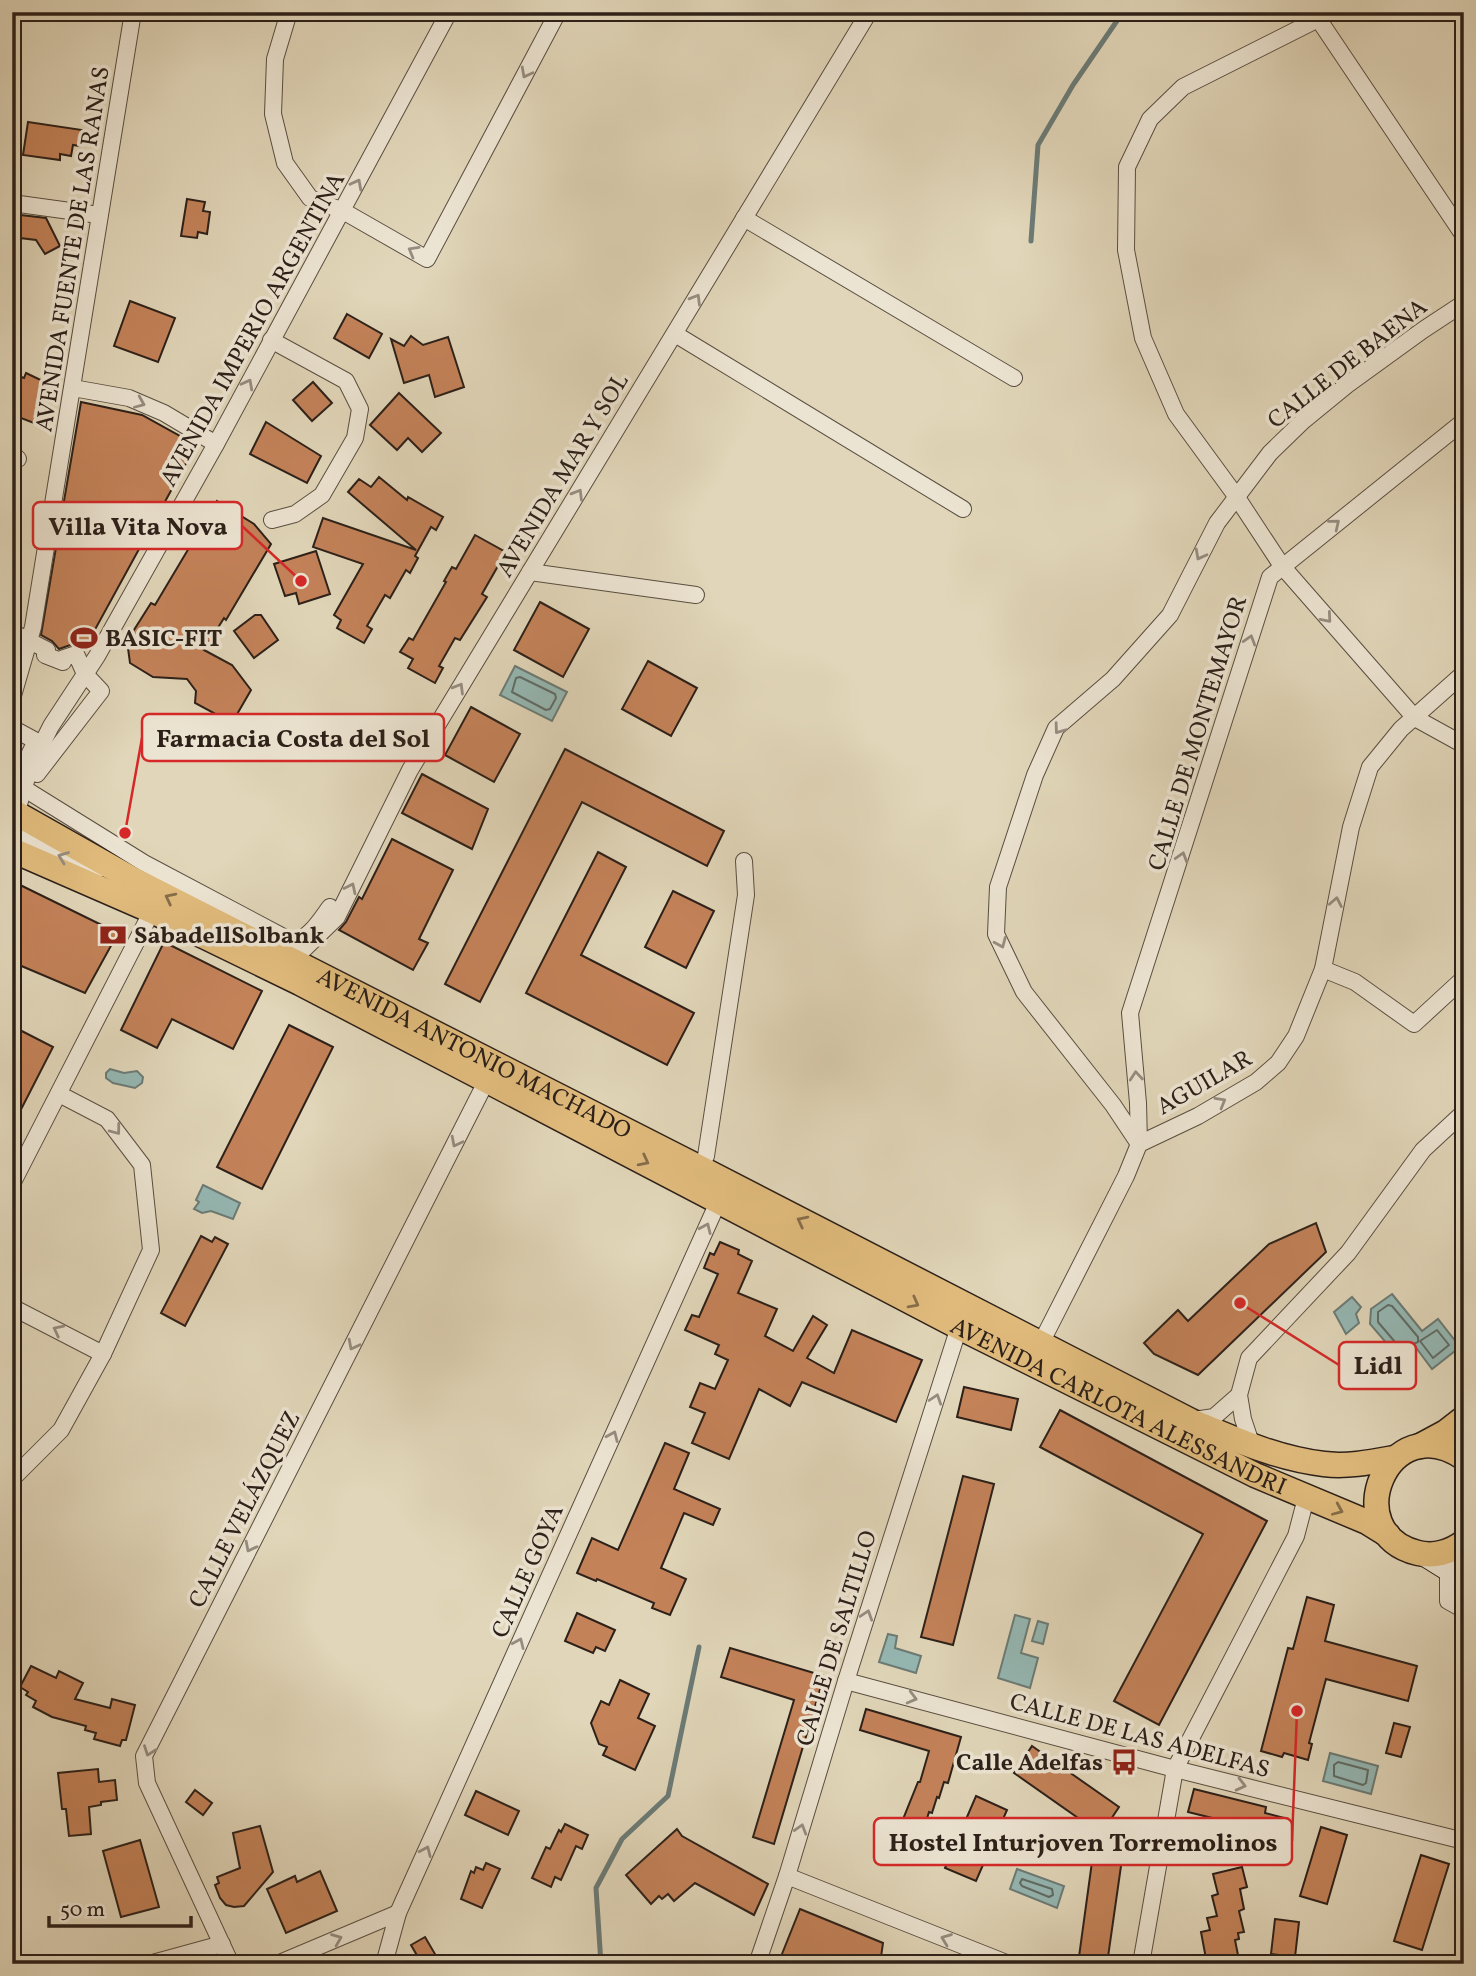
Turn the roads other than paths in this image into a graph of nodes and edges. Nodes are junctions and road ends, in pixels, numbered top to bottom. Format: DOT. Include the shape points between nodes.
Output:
graph roads {
  1 [pos="133,12"];
  2 [pos="289,12"];
  3 [pos="449,12"];
  4 [pos="558,12"];
  5 [pos="869,12"];
  6 [pos="1326,16"];
  7 [pos="12,203"];
  8 [pos="343,211"];
  9 [pos="99,215"];
  10 [pos="744,218"];
  11 [pos="1464,236"];
  12 [pos="1464,303"];
  13 [pos="675,334"];
  14 [pos="271,340"];
  15 [pos="1014,378"];
  16 [pos="74,388"];
  17 [pos="1464,421"];
  18 [pos="216,444"];
  19 [pos="1236,496"];
  20 [pos="963,509"];
  21 [pos="272,520"];
  22 [pos="1282,566"];
  23 [pos="530,572"];
  24 [pos="695,594"];
  25 [pos="12,632"];
  26 [pos="29,639"];
  27 [pos="1464,673"];
  28 [pos="85,674"];
  29 [pos="12,699"];
  30 [pos="1415,718"];
  31 [pos="12,728"];
  32 [pos="1464,745"];
  33 [pos="30,768"];
  34 [pos="15,806"];
  35 [pos="12,850"];
  36 [pos="744,861"];
  37 [pos="330,907"];
  38 [pos="152,911"];
  39 [pos="1324,969"];
  40 [pos="299,972"];
  41 [pos="1464,978"];
  42 [pos="491,1072"];
  43 [pos="59,1094"];
  44 [pos="1464,1112"];
  45 [pos="1139,1144"];
  46 [pos="700,1168"];
  47 [pos="12,1184"];
  48 [pos="719,1200"];
  49 [pos="858,1262"];
  50 [pos="12,1307"];
  51 [pos="959,1327"];
  52 [pos="1040,1345"];
  53 [pos="103,1354"];
  54 [pos="1238,1395"];
  55 [pos="1464,1418"];
  56 [pos="1191,1421"];
  57 [pos="1252,1446"];
  58 [pos="1419,1446"];
  59 [pos="1394,1458"];
  60 [pos="1464,1458"];
  61 [pos="12,1479"];
  62 [pos="1306,1498"];
  63 [pos="1388,1535"];
  64 [pos="1464,1542"];
  65 [pos="1424,1554"];
  66 [pos="1456,1575"];
  67 [pos="1464,1610"];
  68 [pos="846,1681"];
  69 [pos="1175,1769"];
  70 [pos="1464,1841"];
  71 [pos="787,1876"];
  72 [pos="398,1913"];
  73 [pos="222,1944"];
  74 [pos="12,1959"];
  75 [pos="17,1964"];
  76 [pos="149,1964"];
  77 [pos="231,1964"];
  78 [pos="276,1964"];
  79 [pos="384,1964"];
  80 [pos="757,1964"];
  81 [pos="1009,1964"];
  82 [pos="1141,1964"];
  1 -- 9 [label="street, AVENIDA FUENTE DE LAS RANAS"];
  2 -- 8 [label="street" via="275,59 274,114 285,163 310,198"];
  8 -- 3 [label="street, AVENIDA IMPERIO ARGENTINA, one-way"];
  4 -- 8 [label="street, one-way" via="427,260"];
  5 -- 10 [label="street, AVENIDA MAR Y SOL"];
  6 -- 11 [label="street"];
  6 -- 19 [label="street" via="1183,87 1150,119 1127,167 1126,250 1143,338 1176,414"];
  7 -- 9 [label="street"];
  8 -- 14 [label="street, AVENIDA IMPERIO ARGENTINA"];
  9 -- 16 [label="street, AVENIDA FUENTE DE LAS RANAS"];
  13 -- 10 [label="street, AVENIDA MAR Y SOL, one-way"];
  10 -- 15 [label="street"];
  12 -- 19 [label="street, CALLE DE BAENA" via="1303,421"];
  13 -- 20 [label="street"];
  23 -- 13 [label="street, AVENIDA MAR Y SOL, one-way"];
  18 -- 14 [label="street, AVENIDA IMPERIO ARGENTINA, one-way"];
  14 -- 21 [label="street" via="346,381 360,410 355,438 323,495 295,514"];
  16 -- 18 [label="street, one-way" via="129,398"];
  16 -- 26 [label="street, AVENIDA FUENTE DE LAS RANAS"];
  22 -- 17 [label="street, CALLE DE MONTEMAYOR, one-way"];
  18 -- 28 [label="street, AVENIDA IMPERIO ARGENTINA"];
  19 -- 22 [label="street"];
  19 -- 45 [label="street, CALLE DE BAENA, one-way" via="1217,523 1170,615 1112,679 1056,728 1035,775 998,887 996,934 1024,992"];
  22 -- 30 [label="street, one-way"];
  45 -- 22 [label="street, CALLE DE MONTEMAYOR, one-way" via="1130,1013 1270,577"];
  23 -- 24 [label="street"];
  40 -- 23 [label="street, AVENIDA MAR Y SOL, one-way" via="301,952 337,917 410,770"];
  25 -- 26 [label="street"];
  26 -- 28 [label="street" via="47,650 45,655 62,662 76,654"];
  26 -- 29 [label="street, AVENIDA FUENTE DE LAS RANAS"];
  27 -- 30 [label="street"];
  28 -- 33 [label="street" via="101,691 37,774"];
  30 -- 32 [label="street"];
  39 -- 30 [label="street, one-way" via="1350,827 1370,767"];
  31 -- 33 [label="street" via="36,741 24,765"];
  33 -- 34 [label="street"];
  34 -- 37 [label="street" via="144,863 293,942 318,924"];
  40 -- 34 [label="main road, AVENIDA ANTONIO MACHADO, one-way" via="134,880"];
  35 -- 38 [label="main road, AVENIDA ANTONIO MACHADO, one-way"];
  36 -- 46 [label="street" via="746,895 706,1156"];
  38 -- 40 [label="main road, AVENIDA ANTONIO MACHADO"];
  38 -- 43 [label="street"];
  39 -- 41 [label="street" via="1355,982 1414,1024"];
  45 -- 39 [label="street, AGUILAR, one-way" via="1198,1116 1256,1082 1278,1063 1296,1036"];
  40 -- 42 [label="main road, AVENIDA ANTONIO MACHADO"];
  42 -- 46 [label="main road, AVENIDA ANTONIO MACHADO"];
  42 -- 48 [label="main road, AVENIDA ANTONIO MACHADO, one-way"];
  42 -- 73 [label="street, CALLE VELÁZQUEZ, one-way" via="144,1756 147,1783"];
  43 -- 47 [label="street"];
  43 -- 53 [label="street, one-way" via="107,1119 142,1166 151,1250"];
  44 -- 54 [label="street" via="1423,1150 1348,1253 1249,1358"];
  45 -- 52 [label="street, AGUILAR"];
  49 -- 46 [label="main road, AVENIDA ANTONIO MACHADO, one-way"];
  48 -- 49 [label="main road, AVENIDA ANTONIO MACHADO"];
  72 -- 48 [label="street, CALLE GOYA, one-way"];
  49 -- 51 [label="main road, AVENIDA CARLOTA ALESSANDRI, one-way"];
  49 -- 52 [label="main road, AVENIDA CARLOTA ALESSANDRI"];
  53 -- 50 [label="street, one-way"];
  51 -- 62 [label="main road, AVENIDA CARLOTA ALESSANDRI"];
  68 -- 51 [label="street, CALLE DE SALTILLO, one-way"];
  52 -- 56 [label="main road, AVENIDA CARLOTA ALESSANDRI"];
  53 -- 61 [label="street" via="61,1430"];
  54 -- 56 [label="street" via="1214,1417"];
  54 -- 57 [label="street"];
  55 -- 58 [label="main road, AVENIDA CARLOTA ALESSANDRI"];
  56 -- 57 [label="main road, AVENIDA CARLOTA ALESSANDRI"];
  57 -- 59 [label="main road, AVENIDA CARLOTA ALESSANDRI" via="1325,1464"];
  58 -- 59 [label="main road, AVENIDA CARLOTA ALESSANDRI"];
  58 -- 60 [label="main road" via="1453,1450"];
  59 -- 63 [label="main road" via="1377,1487 1379,1520"];
  62 -- 63 [label="main road, AVENIDA CARLOTA ALESSANDRI, one-way"];
  62 -- 69 [label="street" via="1296,1536"];
  63 -- 65 [label="main road, AVENIDA CARLOTA ALESSANDRI" via="1404,1548"];
  64 -- 65 [label="main road" via="1441,1553"];
  65 -- 66 [label="main road"];
  66 -- 67 [label="street" via="1448,1601"];
  68 -- 69 [label="street, CALLE DE LAS ADELFAS, one-way"];
  71 -- 68 [label="street, CALLE DE SALTILLO, one-way"];
  69 -- 70 [label="street, CALLE DE LAS ADELFAS, one-way"];
  69 -- 82 [label="street"];
  71 -- 80 [label="street, CALLE DE SALTILLO"];
  81 -- 71 [label="street, one-way"];
  78 -- 72 [label="street, one-way"];
  72 -- 79 [label="street, CALLE GOYA"];
  73 -- 76 [label="street"];
  73 -- 77 [label="street, CALLE VELÁZQUEZ"];
  74 -- 75 [label="street"];
}
